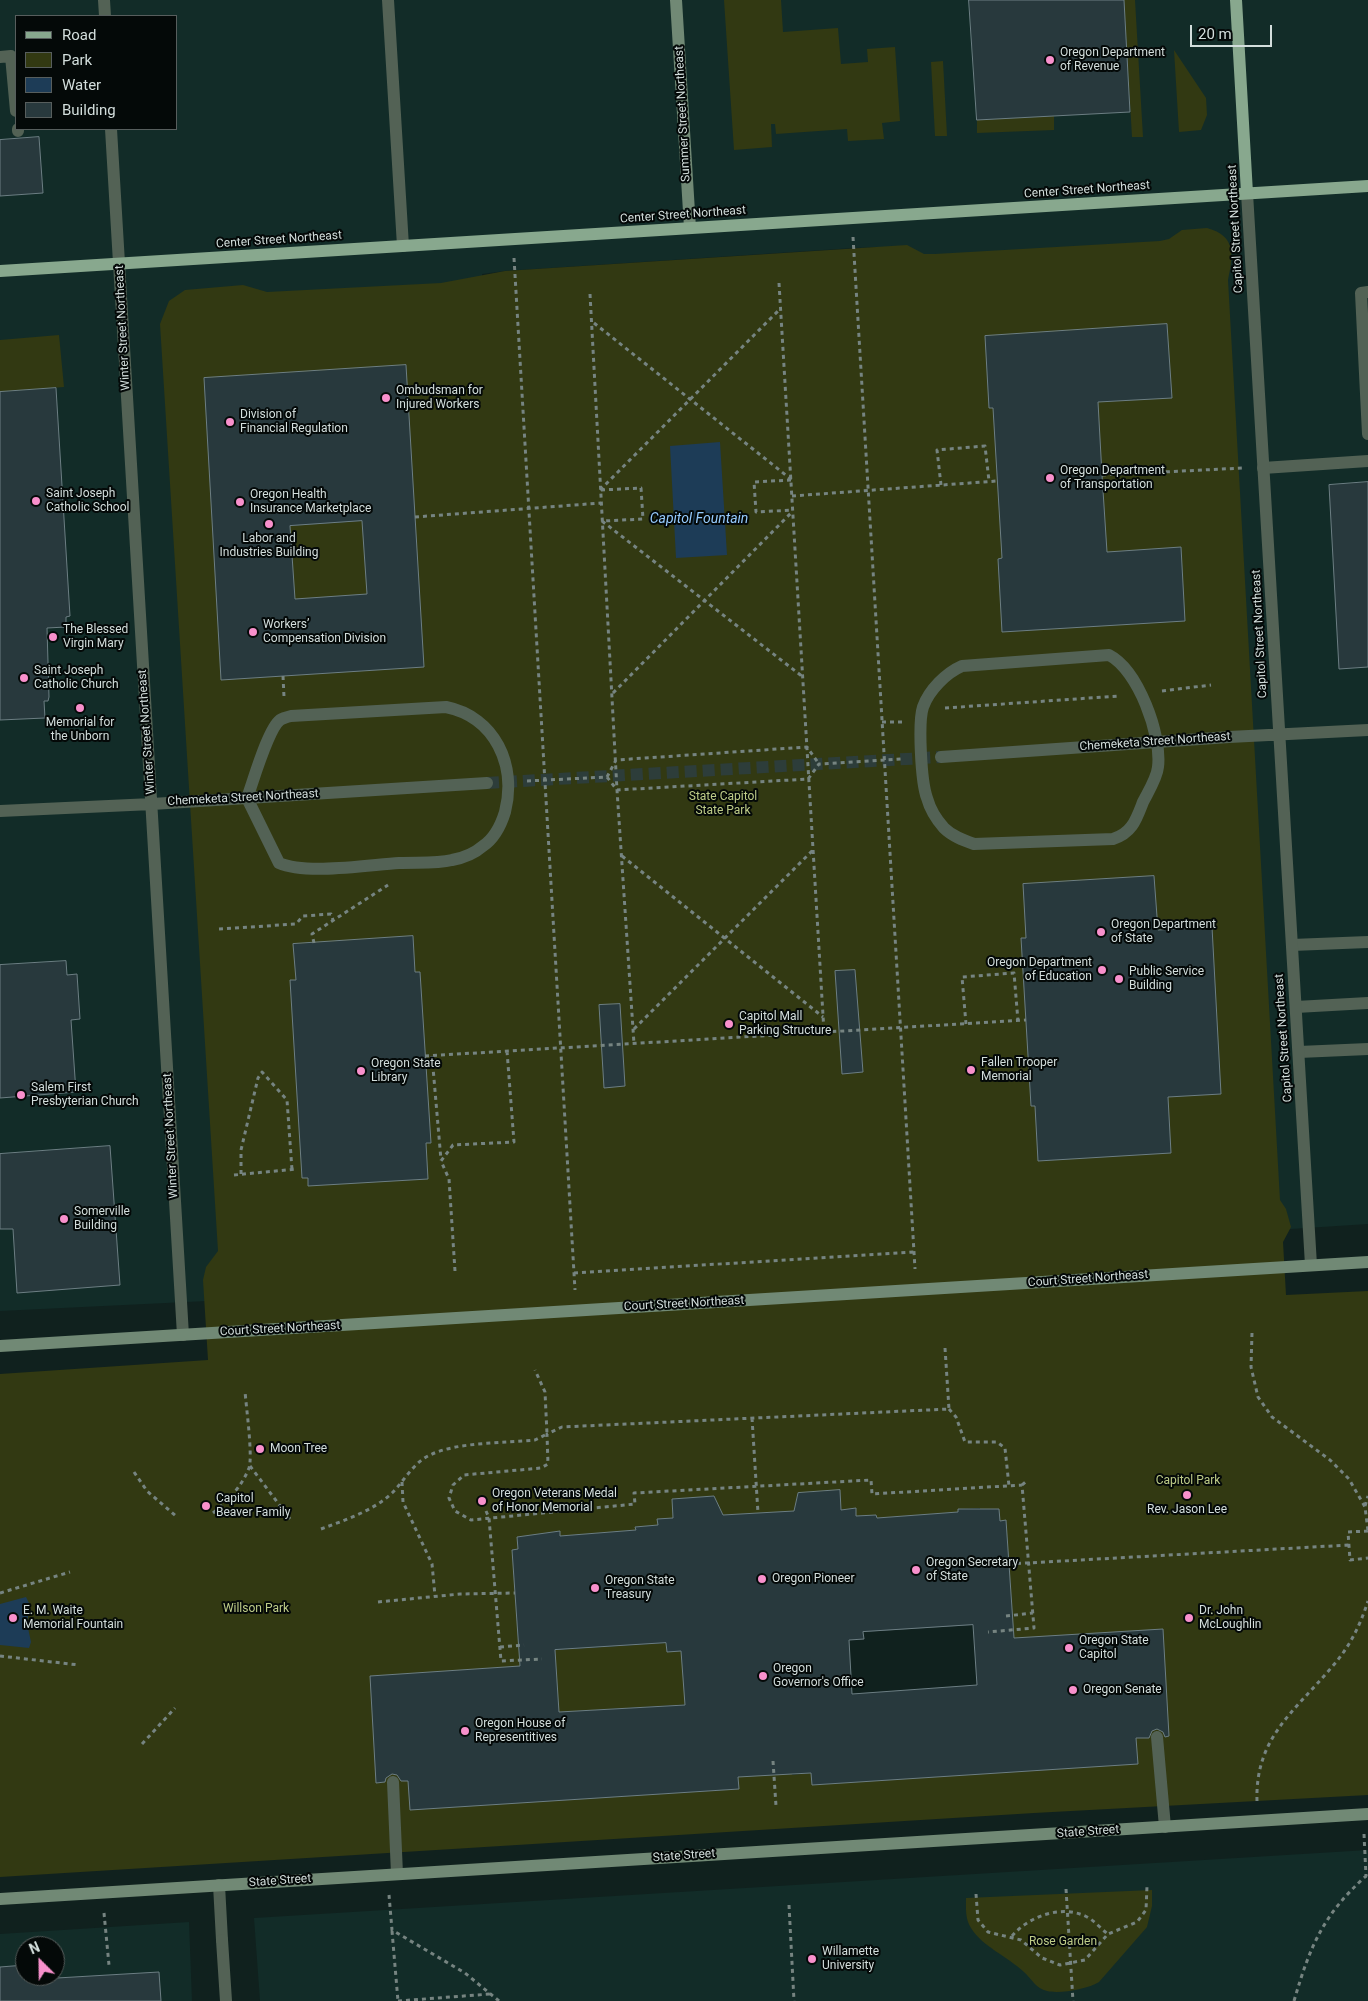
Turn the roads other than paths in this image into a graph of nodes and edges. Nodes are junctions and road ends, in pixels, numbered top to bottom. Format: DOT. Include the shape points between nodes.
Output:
graph roads {
  1 [pos="104,0"];
  2 [pos="388,0"];
  3 [pos="676,0"];
  4 [pos="1236,0"];
  5 [pos="105,15"];
  6 [pos="0,57"];
  7 [pos="15,101"];
  8 [pos="111,130"];
  9 [pos="1368,186"];
  10 [pos="1247,194"];
  11 [pos="690,228"];
  12 [pos="403,246"];
  13 [pos="119,264"];
  14 [pos="0,271"];
  15 [pos="1368,292"];
  16 [pos="1368,429"];
  17 [pos="1368,434"];
  18 [pos="1368,461"];
  19 [pos="1264,468"];
  20 [pos="1368,730"];
  21 [pos="1279,734"];
  22 [pos="1158,743"];
  23 [pos="942,757"];
  24 [pos="486,783"];
  25 [pos="247,798"];
  26 [pos="152,804"];
  27 [pos="0,810"];
  28 [pos="1368,942"];
  29 [pos="1292,945"];
  30 [pos="1368,1003"];
  31 [pos="1296,1007"];
  32 [pos="1368,1049"];
  33 [pos="1299,1052"];
  34 [pos="1368,1262"];
  35 [pos="1311,1266"];
  36 [pos="183,1335"];
  37 [pos="0,1346"];
  38 [pos="1157,1737"];
  39 [pos="393,1782"];
  40 [pos="1366,1815"];
  41 [pos="1165,1827"];
  42 [pos="392,1874"];
  43 [pos="219,1886"];
  44 [pos="0,1898"];
  45 [pos="226,2001"];
  1 -- 5 [label="street"];
  2 -- 12 [label="street"];
  3 -- 11 [label="main road, Summer Street Northeast"];
  4 -- 10 [label="main road, Capitol Street Northeast"];
  6 -- 7 [label="street" via="11,56"];
  8 -- 13 [label="street, Winter Street Northeast"];
  9 -- 10 [label="main road, Center Street Northeast"];
  10 -- 11 [label="main road, Center Street Northeast"];
  10 -- 19 [label="street, Capitol Street Northeast"];
  11 -- 12 [label="main road, Center Street Northeast"];
  12 -- 13 [label="main road, Center Street Northeast"];
  13 -- 14 [label="main road, Center Street Northeast"];
  13 -- 26 [label="street, Winter Street Northeast"];
  15 -- 16 [label="street" via="1361,293"];
  16 -- 17 [label="street"];
  18 -- 19 [label="street"];
  19 -- 21 [label="street, Capitol Street Northeast"];
  20 -- 21 [label="street, Chemeketa Street Northeast"];
  21 -- 22 [label="street, Chemeketa Street Northeast"];
  21 -- 29 [label="street, Capitol Street Northeast"];
  22 -- 22 [label="street" via="1126,669 1109,655 962,666 952,670 932,691 923,706 920,721 924,785 931,808 944,828 957,838 974,844 1113,840 1132,828 1158,769"];
  22 -- 23 [label="street, Chemeketa Street Northeast"];
  24 -- 25 [label="street, Chemeketa Street Northeast"];
  25 -- 25 [label="street" via="274,727 291,716 320,714 458,709 485,725 498,743 505,758 509,782 502,820 495,835 484,846 451,861 305,868 286,866 279,863"];
  25 -- 26 [label="street, Chemeketa Street Northeast"];
  26 -- 27 [label="street, Chemeketa Street Northeast"];
  26 -- 36 [label="street, Winter Street Northeast"];
  28 -- 29 [label="street"];
  29 -- 31 [label="street, Capitol Street Northeast"];
  30 -- 31 [label="street"];
  31 -- 33 [label="street, Capitol Street Northeast"];
  32 -- 33 [label="street"];
  33 -- 35 [label="street, Capitol Street Northeast"];
  34 -- 35 [label="main road, Court Street Northeast"];
  35 -- 36 [label="main road, Court Street Northeast"];
  36 -- 37 [label="main road, Court Street Northeast"];
  38 -- 41 [label="street"];
  39 -- 42 [label="street"];
  40 -- 41 [label="main road, State Street"];
  41 -- 42 [label="main road, State Street"];
  42 -- 43 [label="main road, State Street"];
  43 -- 44 [label="main road, State Street"];
  43 -- 45 [label="street"];
}
